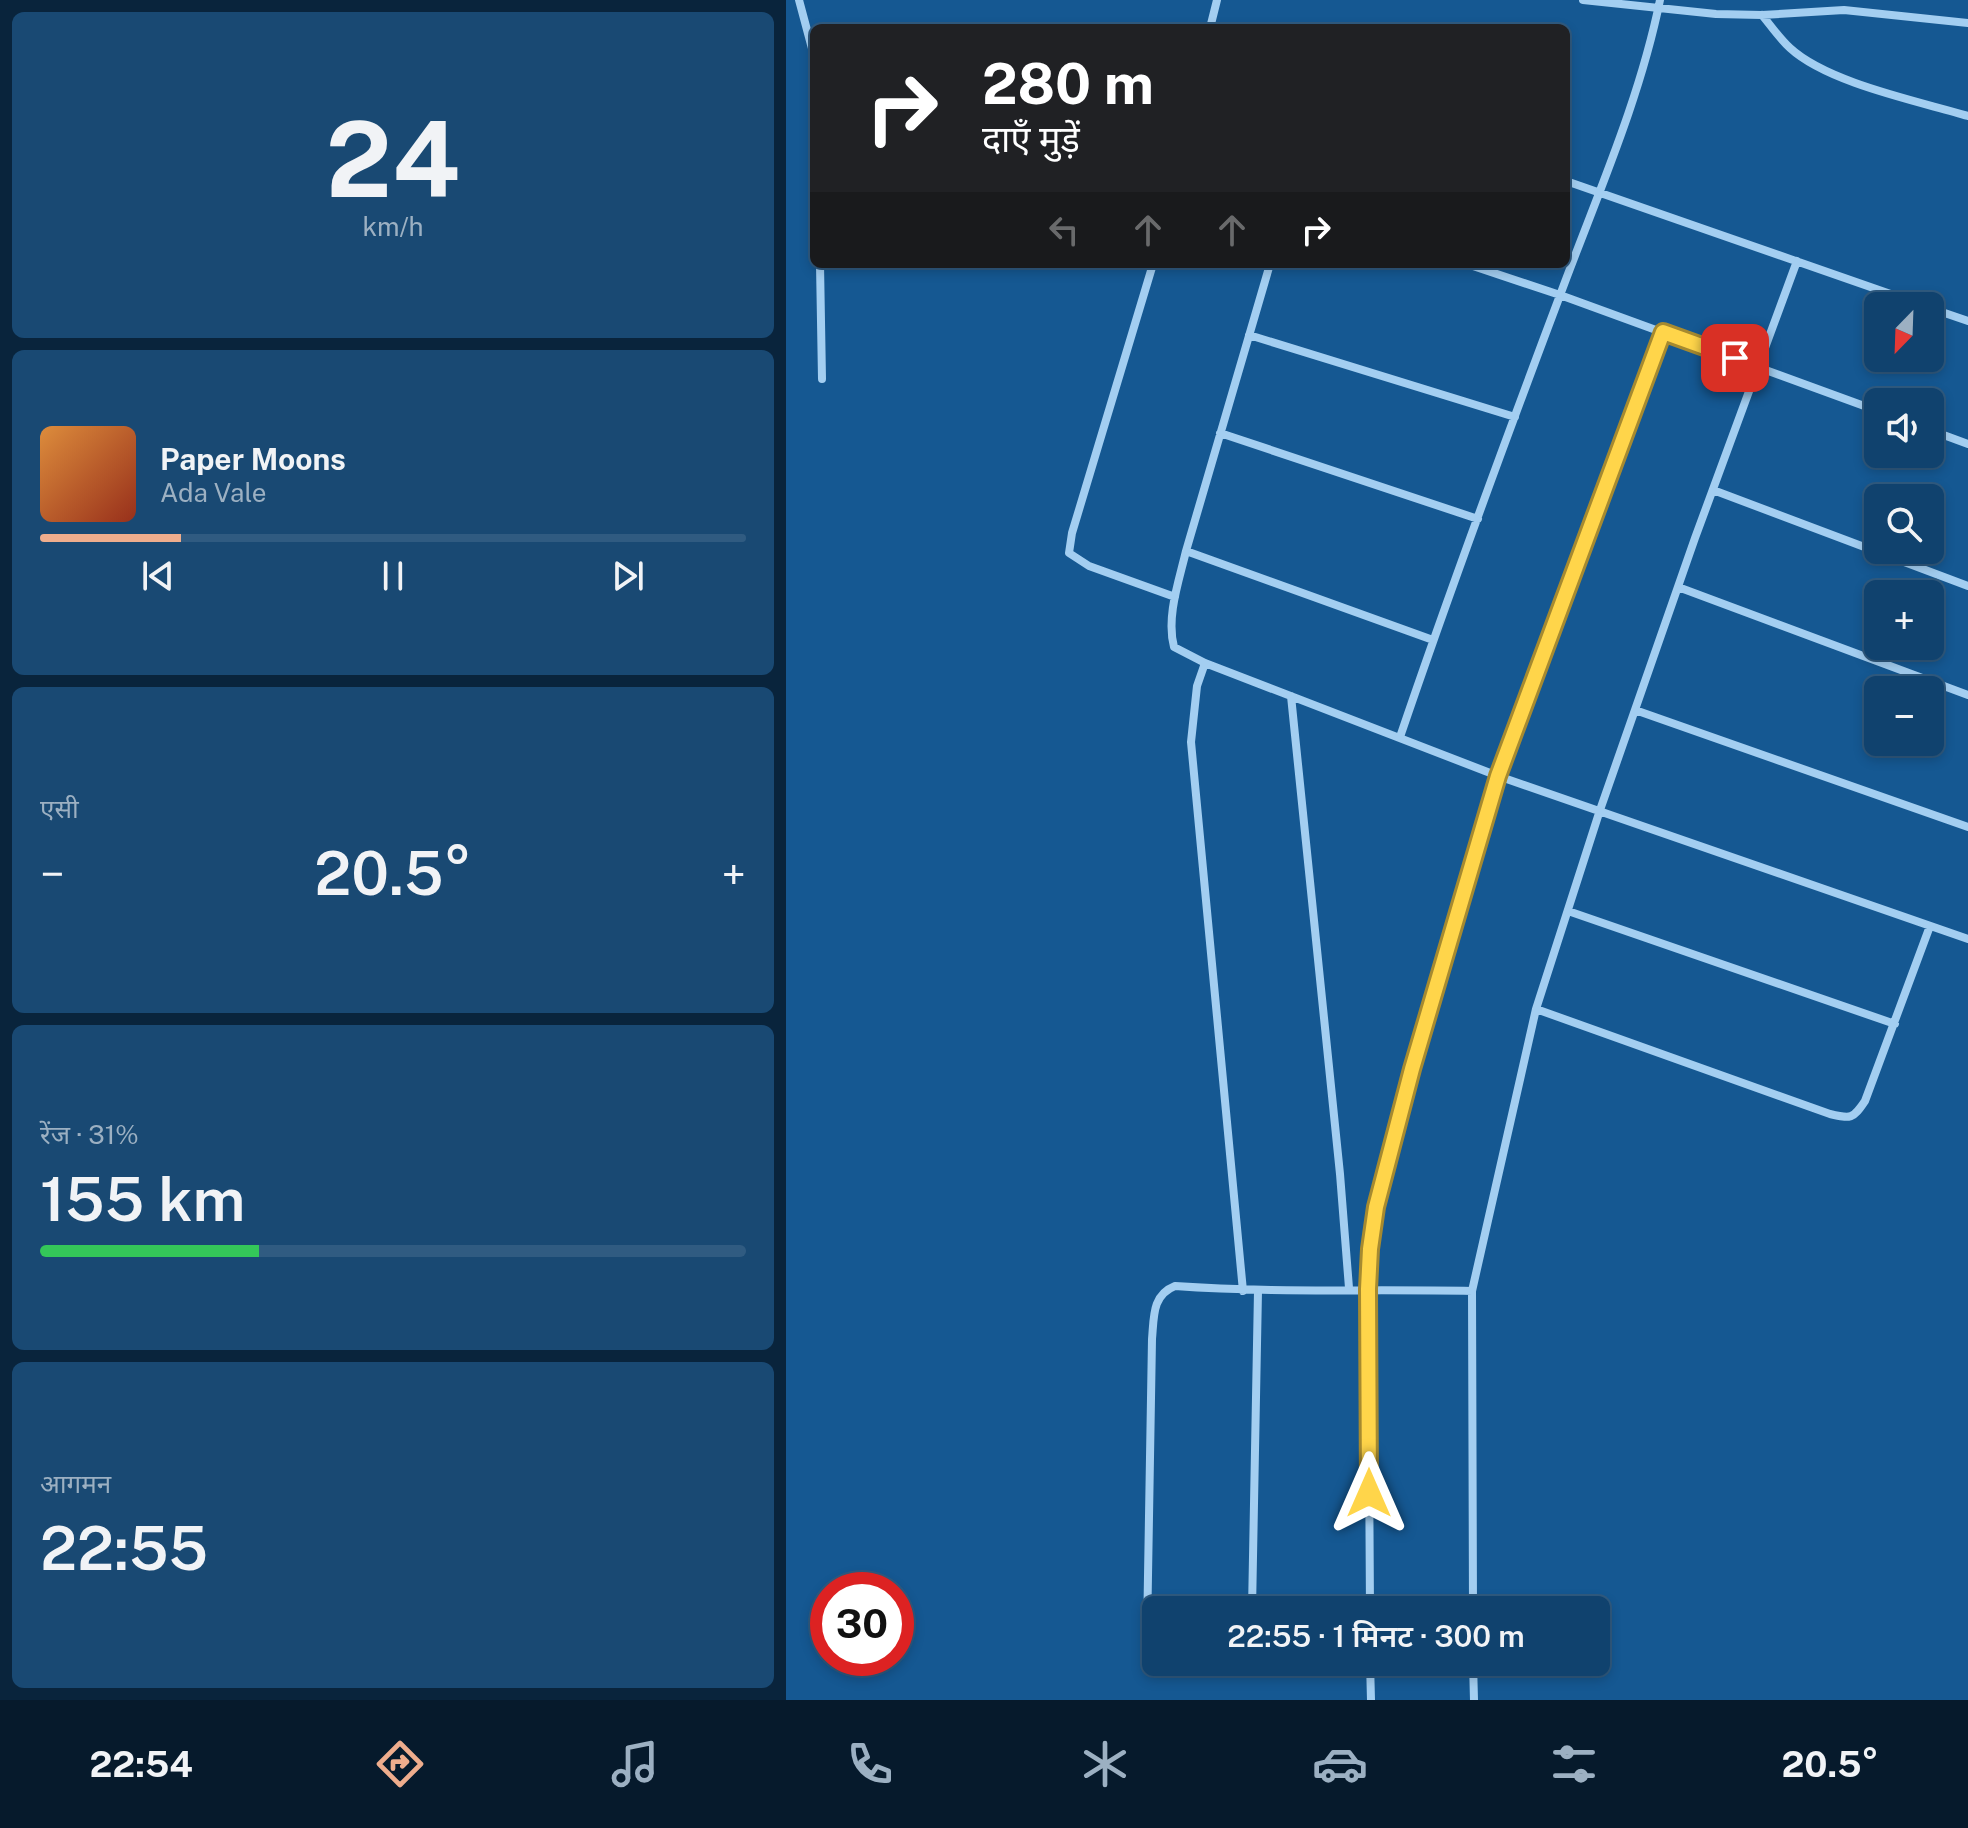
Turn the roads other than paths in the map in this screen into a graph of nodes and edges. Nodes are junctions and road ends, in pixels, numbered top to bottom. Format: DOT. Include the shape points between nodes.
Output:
graph roads {
  1 [pos="799,0"];
  2 [pos="1217,0"];
  3 [pos="1583,0"];
  4 [pos="1847,0"];
  5 [pos="1659,5"];
  6 [pos="1844,10"];
  7 [pos="1762,15"];
  8 [pos="1968,23"];
  9 [pos="1211,24"];
  10 [pos="810,41"];
  11 [pos="1968,116"];
  12 [pos="1570,183"];
  13 [pos="1600,194"];
  14 [pos="1797,261"];
  15 [pos="820,268"];
  16 [pos="1152,268"];
  17 [pos="1269,268"];
  18 [pos="1479,268"];
  19 [pos="1885,292"];
  20 [pos="1560,295"];
  21 [pos="1944,313"];
  22 [pos="1968,321"];
  23 [pos="1663,332"];
  24 [pos="1249,335"];
  25 [pos="1759,366"];
  26 [pos="822,379"];
  27 [pos="1864,406"];
  28 [pos="1515,417"];
  29 [pos="1220,433"];
  30 [pos="1944,435"];
  31 [pos="1968,444"];
  32 [pos="1713,490"];
  33 [pos="1478,519"];
  34 [pos="1186,551"];
  35 [pos="1968,586"];
  36 [pos="1678,587"];
  37 [pos="1175,597"];
  38 [pos="1433,640"];
  39 [pos="1205,663"];
  40 [pos="1968,695"];
  41 [pos="1291,696"];
  42 [pos="1635,710"];
  43 [pos="1400,737"];
  44 [pos="1498,776"];
  45 [pos="1600,810"];
  46 [pos="1968,827"];
  47 [pos="1568,911"];
  48 [pos="1930,926"];
  49 [pos="1968,939"];
  50 [pos="1536,1009"];
  51 [pos="1895,1024"];
  52 [pos="1349,1288"];
  53 [pos="1368,1289"];
  54 [pos="1243,1291"];
  55 [pos="1258,1291"];
  56 [pos="1472,1291"];
  57 [pos="1148,1596"];
  58 [pos="1252,1596"];
  59 [pos="1370,1596"];
  60 [pos="1473,1596"];
  61 [pos="1370,1676"];
  62 [pos="1473,1676"];
  63 [pos="1371,1700"];
  64 [pos="1474,1700"];
  1 -- 10 [label="street"];
  2 -- 9 [label="street"];
  3 -- 5 [label="street"];
  4 -- 6 [label="street"];
  5 -- 7 [label="street"];
  5 -- 13 [label="street"];
  6 -- 7 [label="street"];
  6 -- 8 [label="street"];
  7 -- 11 [label="street" via="1791,49 1835,73"];
  12 -- 13 [label="street"];
  13 -- 14 [label="street"];
  13 -- 20 [label="street"];
  14 -- 19 [label="street"];
  14 -- 25 [label="street"];
  15 -- 26 [label="street"];
  16 -- 37 [label="street" via="1069,553 1089,566"];
  17 -- 24 [label="street"];
  18 -- 20 [label="street"];
  20 -- 23 [label="street"];
  20 -- 28 [label="street"];
  21 -- 22 [label="street"];
  23 -- 25 [label="street"];
  23 -- 44 [label="street"];
  24 -- 28 [label="street"];
  24 -- 29 [label="street"];
  25 -- 27 [label="street"];
  25 -- 32 [label="street"];
  28 -- 33 [label="street"];
  29 -- 33 [label="street"];
  29 -- 34 [label="street"];
  30 -- 31 [label="street"];
  32 -- 35 [label="street"];
  32 -- 36 [label="street"];
  33 -- 38 [label="street"];
  34 -- 37 [label="street"];
  34 -- 38 [label="street"];
  36 -- 40 [label="street"];
  36 -- 42 [label="street"];
  37 -- 39 [label="street" via="1174,647"];
  38 -- 43 [label="street"];
  39 -- 41 [label="street"];
  39 -- 54 [label="street" via="1191,742"];
  41 -- 43 [label="street"];
  41 -- 52 [label="street"];
  42 -- 45 [label="street"];
  42 -- 46 [label="street"];
  43 -- 44 [label="street"];
  44 -- 45 [label="street"];
  44 -- 53 [label="street" via="1387,1165 1372,1235"];
  45 -- 47 [label="street"];
  45 -- 48 [label="street"];
  47 -- 50 [label="street"];
  47 -- 51 [label="street"];
  48 -- 49 [label="street"];
  48 -- 51 [label="street"];
  50 -- 51 [label="street" via="1848,1118 1865,1101"];
  50 -- 56 [label="street"];
  52 -- 53 [label="street"];
  52 -- 55 [label="street"];
  53 -- 56 [label="street"];
  53 -- 59 [label="street"];
  54 -- 55 [label="street"];
  54 -- 57 [label="street" via="1175,1286 1163,1290 1155,1304"];
  55 -- 58 [label="street"];
  56 -- 60 [label="street"];
  61 -- 63 [label="street"];
  62 -- 64 [label="street"];
}
